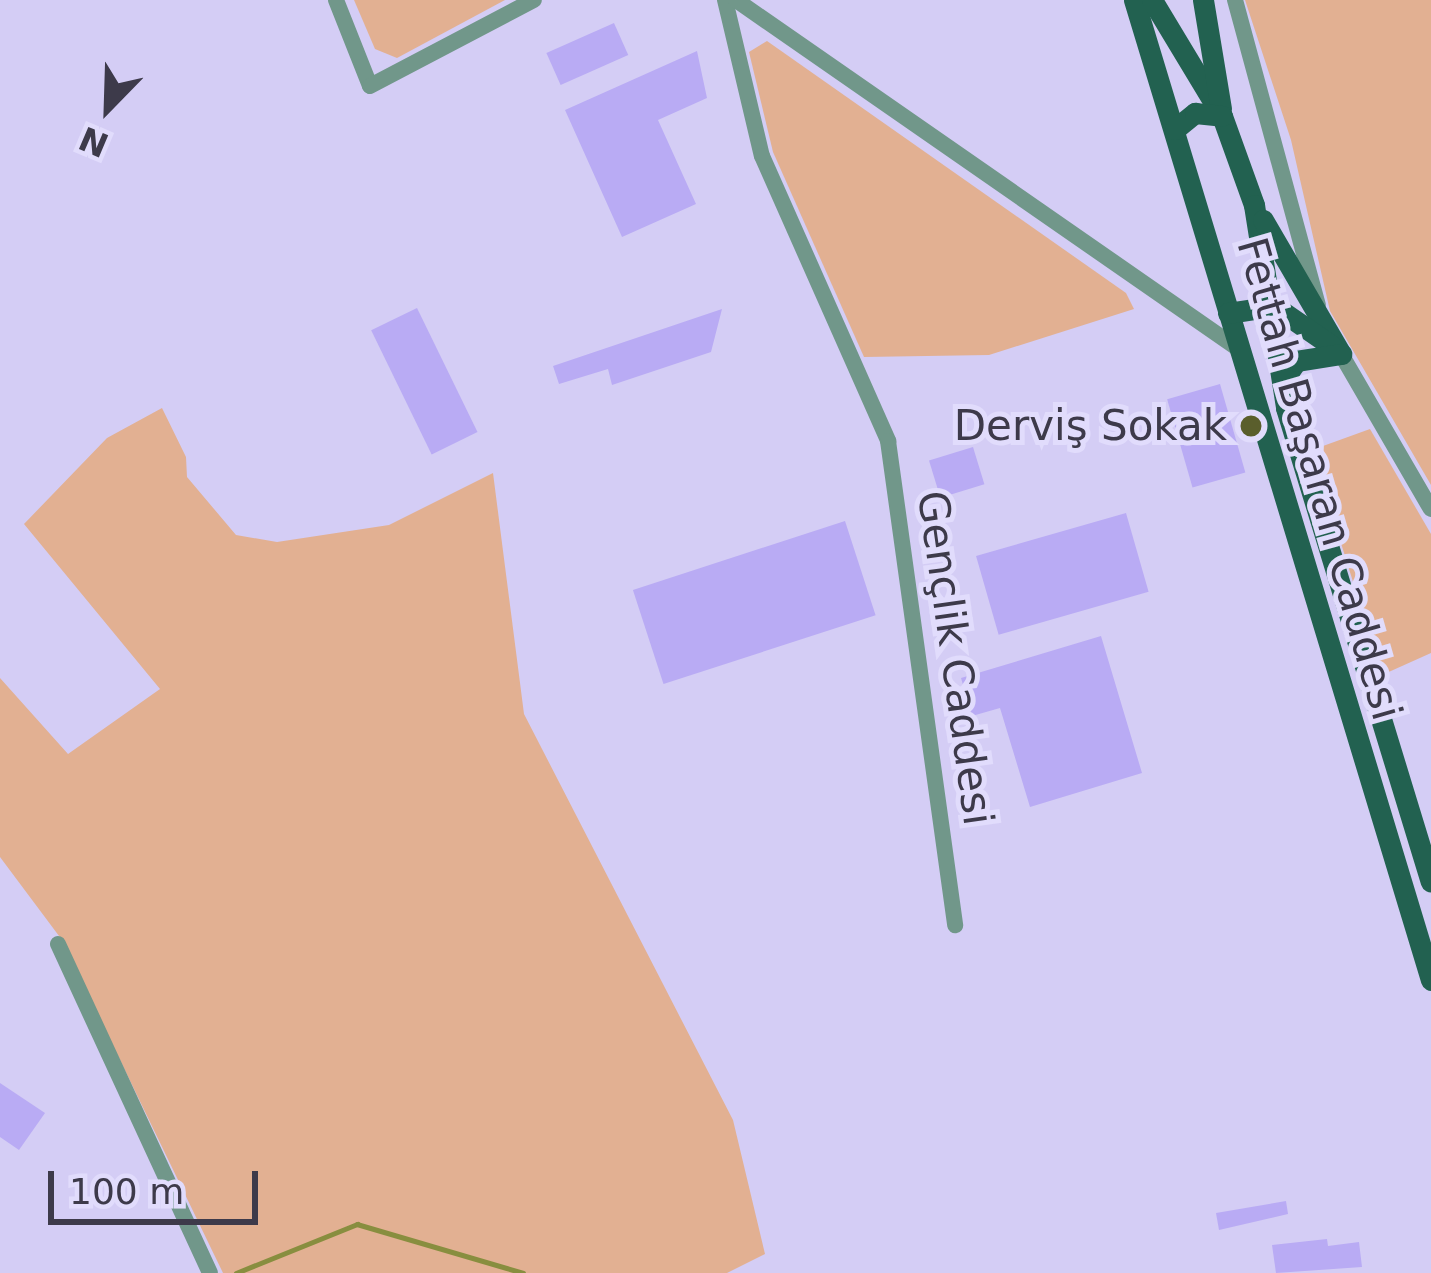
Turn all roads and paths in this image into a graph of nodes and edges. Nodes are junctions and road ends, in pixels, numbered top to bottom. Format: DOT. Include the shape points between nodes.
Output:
graph roads {
  1 [pos="336,0"];
  2 [pos="534,0"];
  3 [pos="724,0"];
  4 [pos="736,0"];
  5 [pos="1135,0"];
  6 [pos="1152,0"];
  7 [pos="1203,0"];
  8 [pos="1234,0"];
  9 [pos="1207,24"];
  10 [pos="1172,38"];
  11 [pos="1147,40"];
  12 [pos="1222,116"];
  13 [pos="1175,128"];
  14 [pos="1254,205"];
  15 [pos="1274,305"];
  16 [pos="1320,312"];
  17 [pos="1228,313"];
  18 [pos="1240,350"];
  19 [pos="1341,354"];
  20 [pos="1282,382"];
  21 [pos="1431,509"];
  22 [pos="1431,881"];
  23 [pos="955,925"];
  24 [pos="58,944"];
  25 [pos="1431,980"];
  26 [pos="210,1273"];
  1 -- 2 [label="street" via="370,86"];
  3 -- 23 [label="street, Gençlik Caddesi" via="762,156 888,441"];
  4 -- 18 [label="street"];
  5 -- 11 [label="main road, Fettah Başaran Caddesi"];
  6 -- 10 [label="main road, Fettah Başaran Caddesi"];
  7 -- 9 [label="main road"];
  8 -- 16 [label="street"];
  9 -- 10 [label="main road"];
  9 -- 12 [label="main road"];
  10 -- 11 [label="main road"];
  10 -- 12 [label="main road, Fettah Başaran Caddesi"];
  11 -- 13 [label="main road, Fettah Başaran Caddesi"];
  12 -- 13 [label="main road" via="1196,113"];
  12 -- 14 [label="main road, Fettah Başaran Caddesi"];
  13 -- 17 [label="main road, Fettah Başaran Caddesi"];
  14 -- 15 [label="main road, Fettah Başaran Caddesi"];
  14 -- 16 [label="main road"];
  15 -- 17 [label="main road"];
  15 -- 19 [label="main road"];
  15 -- 20 [label="main road, Fettah Başaran Caddesi"];
  16 -- 19 [label="main road"];
  17 -- 18 [label="main road, Fettah Başaran Caddesi"];
  18 -- 25 [label="main road, Fettah Başaran Caddesi"];
  19 -- 20 [label="main road" via="1296,361"];
  19 -- 21 [label="street"];
  20 -- 22 [label="main road, Fettah Başaran Caddesi"];
  24 -- 26 [label="street"];
}
